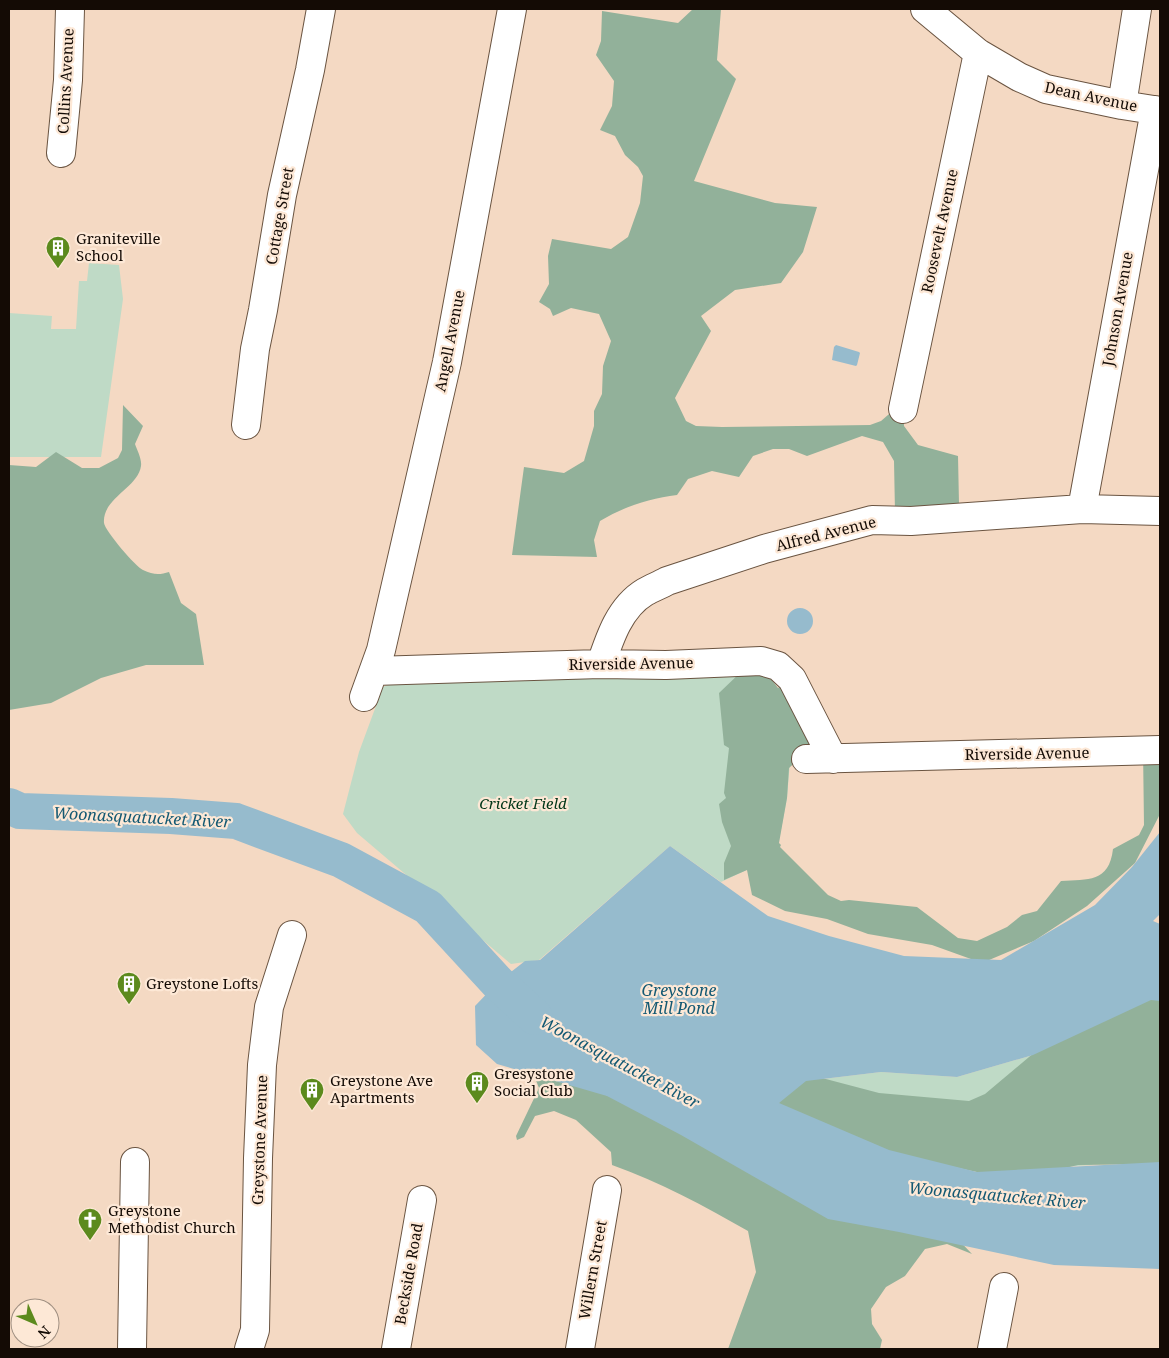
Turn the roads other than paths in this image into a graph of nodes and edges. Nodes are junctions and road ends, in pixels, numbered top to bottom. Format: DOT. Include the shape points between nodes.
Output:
graph roads {
  1 [pos="70,9"];
  2 [pos="321,9"];
  3 [pos="512,9"];
  4 [pos="925,9"];
  5 [pos="1137,9"];
  6 [pos="978,53"];
  7 [pos="1122,105"];
  8 [pos="1158,110"];
  9 [pos="62,153"];
  10 [pos="903,409"];
  11 [pos="246,425"];
  12 [pos="1082,509"];
  13 [pos="1160,512"];
  14 [pos="601,664"];
  15 [pos="374,671"];
  16 [pos="364,697"];
  17 [pos="1160,750"];
  18 [pos="806,759"];
  19 [pos="833,759"];
  20 [pos="292,934"];
  21 [pos="135,1162"];
  22 [pos="608,1190"];
  23 [pos="422,1200"];
  24 [pos="1004,1287"];
  25 [pos="132,1349"];
  26 [pos="249,1349"];
  27 [pos="396,1349"];
  28 [pos="580,1349"];
  29 [pos="992,1349"];
  1 -- 9 [label="street, Collins Avenue"];
  2 -- 11 [label="street, Cottage Street" via="282,195 255,349"];
  3 -- 15 [label="street, Angell Avenue" via="447,362"];
  4 -- 6 [label="street, Dean Avenue"];
  5 -- 7 [label="street"];
  6 -- 7 [label="street, Dean Avenue" via="1046,90"];
  6 -- 10 [label="street, Roosevelt Avenue"];
  7 -- 8 [label="street, Dean Avenue"];
  8 -- 12 [label="street, Johnson Avenue"];
  12 -- 13 [label="street, Alfred Avenue"];
  12 -- 14 [label="street, Alfred Avenue" via="911,521 872,520 764,549 644,592 618,620"];
  14 -- 15 [label="street, Riverside Avenue"];
  14 -- 19 [label="street, Riverside Avenue" via="761,661 778,666 792,680"];
  15 -- 16 [label="street"];
  17 -- 19 [label="street, Riverside Avenue"];
  18 -- 19 [label="street, Riverside Avenue"];
  20 -- 26 [label="street, Greystone Avenue" via="269,1007 262,1065 255,1330"];
  21 -- 25 [label="street"];
  22 -- 28 [label="street, Willern Street"];
  23 -- 27 [label="street, Beckside Road"];
  24 -- 29 [label="street"];
}
